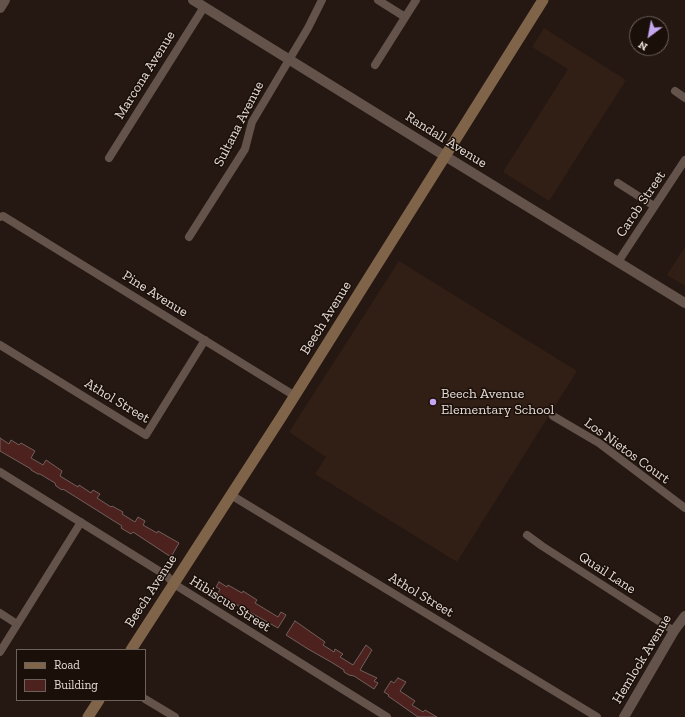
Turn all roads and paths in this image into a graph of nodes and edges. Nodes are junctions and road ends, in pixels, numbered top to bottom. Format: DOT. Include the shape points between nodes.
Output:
graph roads {
  1 [pos="5,0"];
  2 [pos="193,0"];
  3 [pos="322,0"];
  4 [pos="378,0"];
  5 [pos="416,0"];
  6 [pos="543,0"];
  7 [pos="204,7"];
  8 [pos="0,8"];
  9 [pos="405,17"];
  10 [pos="289,59"];
  11 [pos="375,65"];
  12 [pos="675,91"];
  13 [pos="685,98"];
  14 [pos="445,156"];
  15 [pos="109,158"];
  16 [pos="685,160"];
  17 [pos="618,183"];
  18 [pos="654,206"];
  19 [pos="0,217"];
  20 [pos="189,237"];
  21 [pos="618,262"];
  22 [pos="685,303"];
  23 [pos="205,340"];
  24 [pos="0,345"];
  25 [pos="295,396"];
  26 [pos="553,416"];
  27 [pos="0,472"];
  28 [pos="231,495"];
  29 [pos="685,508"];
  30 [pos="81,522"];
  31 [pos="527,535"];
  32 [pos="174,584"];
  33 [pos="0,613"];
  34 [pos="685,616"];
  35 [pos="17,624"];
  36 [pos="674,631"];
  37 [pos="132,649"];
  38 [pos="0,652"];
  39 [pos="146,700"];
  40 [pos="98,701"];
  41 [pos="88,717"];
  42 [pos="175,717"];
  43 [pos="387,717"];
  44 [pos="597,717"];
  45 [pos="624,717"];
  1 -- 8 [label="street"];
  2 -- 7 [label="street, Randall Avenue"];
  3 -- 10 [label="street, Sultana Avenue"];
  4 -- 9 [label="street"];
  5 -- 9 [label="street"];
  6 -- 14 [label="main road, Beech Avenue"];
  7 -- 10 [label="street, Randall Avenue"];
  7 -- 15 [label="street, Marcona Avenue"];
  9 -- 11 [label="street"];
  10 -- 14 [label="street, Randall Avenue"];
  10 -- 20 [label="street, Sultana Avenue" via="252,122 244,149"];
  12 -- 13 [label="street"];
  14 -- 21 [label="street, Randall Avenue"];
  14 -- 25 [label="main road, Beech Avenue"];
  16 -- 18 [label="street, Carob Street"];
  17 -- 18 [label="street"];
  18 -- 21 [label="street, Carob Street"];
  19 -- 23 [label="street, Pine Avenue" via="3,216"];
  21 -- 22 [label="street, Randall Avenue"];
  23 -- 24 [label="street, Athol Street" via="146,435"];
  23 -- 25 [label="street, Pine Avenue"];
  25 -- 28 [label="main road, Beech Avenue"];
  26 -- 29 [label="street, Los Nietos Court" via="599,444"];
  27 -- 30 [label="street, Hibiscus Street"];
  28 -- 32 [label="main road, Beech Avenue"];
  28 -- 44 [label="street, Athol Street"];
  30 -- 32 [label="street, Hibiscus Street" via="167,576"];
  30 -- 35 [label="street"];
  31 -- 36 [label="street, Quail Lane"];
  32 -- 37 [label="main road, Beech Avenue"];
  32 -- 43 [label="street, Hibiscus Street"];
  33 -- 35 [label="street"];
  34 -- 36 [label="street, Hemlock Avenue"];
  35 -- 38 [label="street"];
  36 -- 45 [label="street, Hemlock Avenue"];
  39 -- 42 [label="street"];
  40 -- 41 [label="main road"];
}
